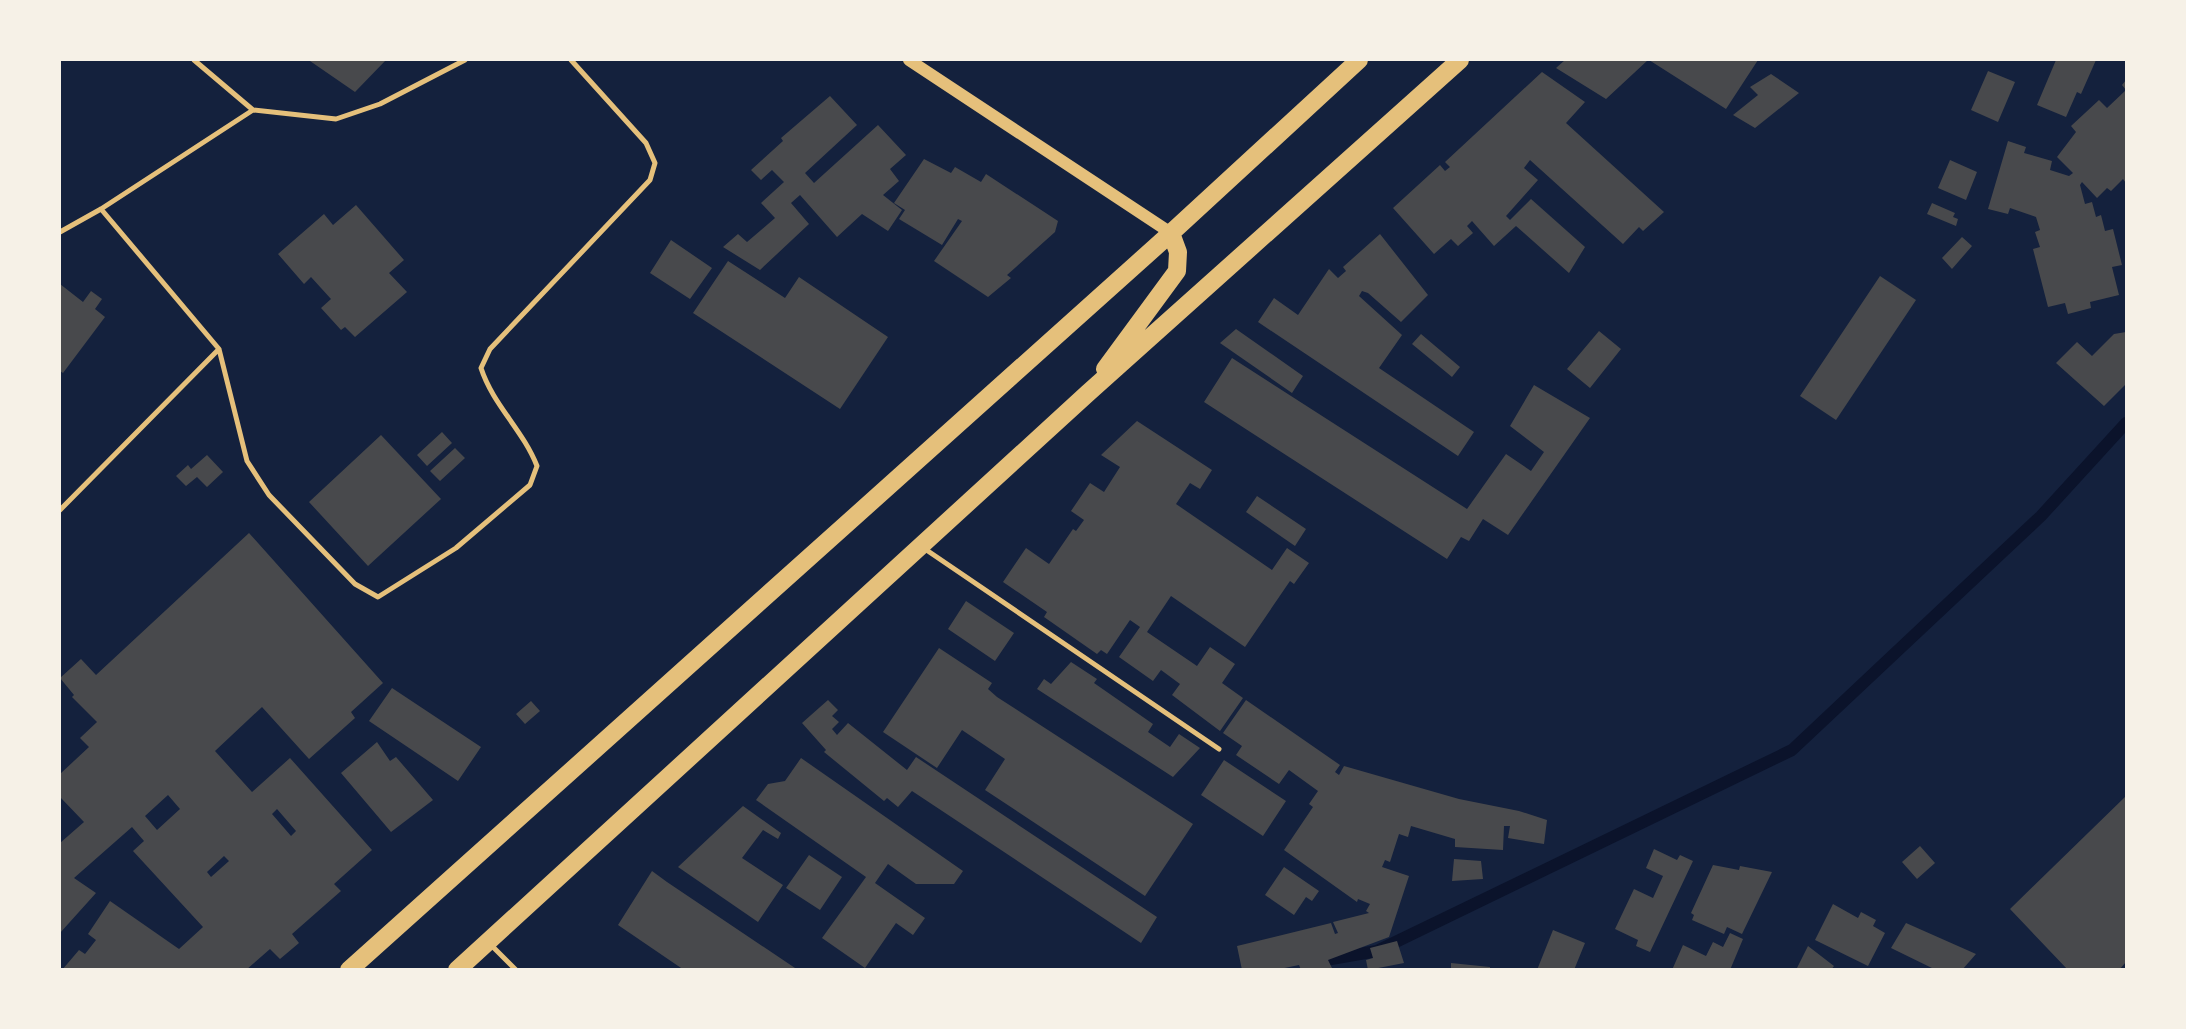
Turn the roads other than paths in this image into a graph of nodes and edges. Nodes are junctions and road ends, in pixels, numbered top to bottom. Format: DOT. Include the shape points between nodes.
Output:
graph roads {
  1 [pos="194,60"];
  2 [pos="465,60"];
  3 [pos="571,60"];
  4 [pos="909,60"];
  5 [pos="1359,60"];
  6 [pos="1460,60"];
  7 [pos="253,110"];
  8 [pos="101,209"];
  9 [pos="60,232"];
  10 [pos="1171,233"];
  11 [pos="219,349"];
  12 [pos="1088,393"];
  13 [pos="60,510"];
  14 [pos="922,548"];
  15 [pos="1219,748"];
  16 [pos="487,942"];
  17 [pos="349,970"];
  18 [pos="457,970"];
  19 [pos="516,970"];
  1 -- 7 [label="lane"];
  2 -- 7 [label="lane" via="380,104 336,119"];
  3 -- 11 [label="lane" via="646,143 655,163 650,180 491,349 481,368 489,392 537,466 530,485 456,548 378,597 355,584 270,495 247,461"];
  4 -- 10 [label="street"];
  5 -- 10 [label="main road"];
  6 -- 12 [label="main road"];
  7 -- 8 [label="lane"];
  8 -- 9 [label="lane"];
  8 -- 11 [label="lane"];
  10 -- 12 [label="main road" via="1178,252 1177,271"];
  10 -- 17 [label="main road"];
  11 -- 13 [label="lane"];
  12 -- 14 [label="main road"];
  14 -- 15 [label="lane"];
  14 -- 16 [label="main road"];
  16 -- 18 [label="main road"];
  16 -- 19 [label="lane"];
}
